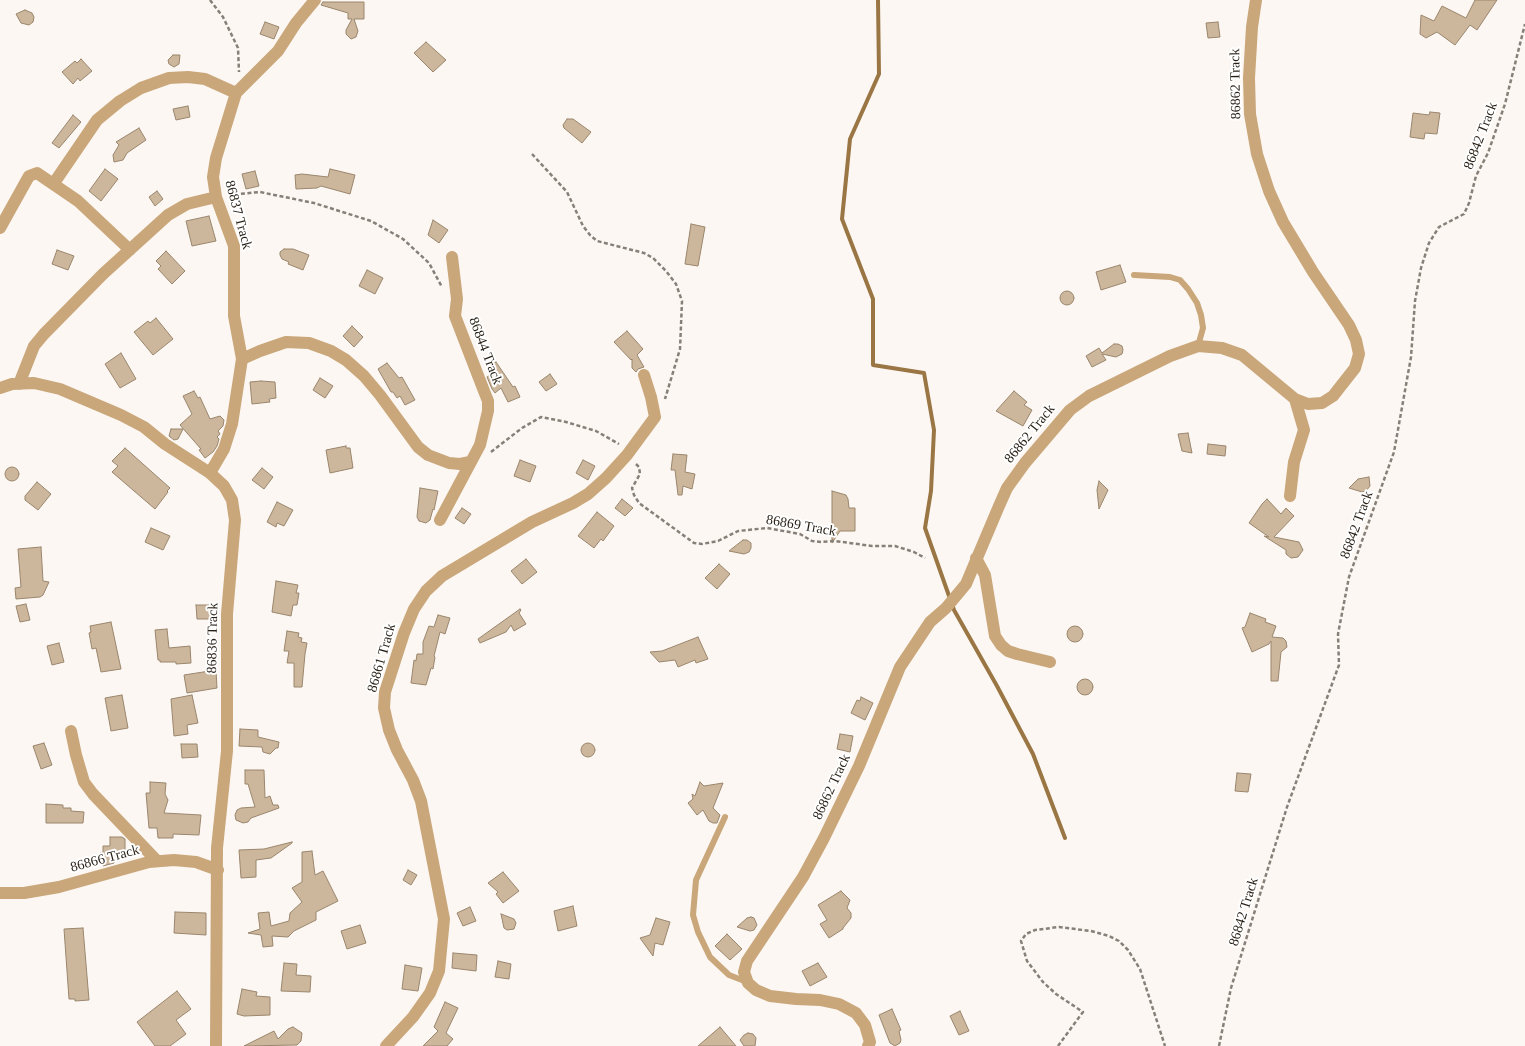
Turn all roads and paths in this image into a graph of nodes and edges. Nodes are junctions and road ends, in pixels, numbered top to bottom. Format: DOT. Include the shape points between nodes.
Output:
graph roads {
  1 [pos="210,0"];
  2 [pos="315,0"];
  3 [pos="1256,0"];
  4 [pos="1525,24"];
  5 [pos="236,93"];
  6 [pos="532,154"];
  7 [pos="54,183"];
  8 [pos="216,197"];
  9 [pos="0,228"];
  10 [pos="130,250"];
  11 [pos="452,257"];
  12 [pos="1134,275"];
  13 [pos="445,294"];
  14 [pos="1198,346"];
  15 [pos="242,360"];
  16 [pos="644,375"];
  17 [pos="19,384"];
  18 [pos="0,388"];
  19 [pos="1295,399"];
  20 [pos="655,417"];
  21 [pos="484,456"];
  22 [pos="627,456"];
  23 [pos="470,462"];
  24 [pos="210,473"];
  25 [pos="1290,496"];
  26 [pos="440,520"];
  27 [pos="924,558"];
  28 [pos="976,558"];
  29 [pos="1050,662"];
  30 [pos="71,731"];
  31 [pos="725,817"];
  32 [pos="157,862"];
  33 [pos="218,870"];
  34 [pos="0,893"];
  35 [pos="748,983"];
  36 [pos="216,1046"];
  37 [pos="386,1046"];
  38 [pos="868,1046"];
  39 [pos="1058,1046"];
  40 [pos="1165,1046"];
  41 [pos="1219,1046"];
  1 -- 5 [label="path" via="223,17 238,48 240,68"];
  2 -- 5 [label="street" via="278,51"];
  3 -- 19 [label="street, 86862 Track" via="1249,78 1250,114 1257,154 1283,222 1349,325 1359,354 1355,368 1333,396 1322,403 1308,404"];
  4 -- 41 [label="path, 86842 Track" via="1505,104 1488,153 1476,176 1469,203 1464,214 1439,227 1429,243 1421,268 1411,357 1394,452 1349,577 1338,634 1339,665 1284,816 1231,988"];
  5 -- 7 [label="street" via="205,79 188,77 169,78 142,88 97,120"];
  5 -- 8 [label="street, 86837 Track" via="216,158 213,177"];
  6 -- 20 [label="path" via="567,192 590,235 653,258 676,284 682,301 680,350 664,403"];
  7 -- 9 [label="street" via="37,173 29,176"];
  7 -- 10 [label="street" via="78,200"];
  8 -- 10 [label="street" via="187,204 168,215"];
  8 -- 13 [label="path" via="260,192 314,203 371,221 402,239 429,263"];
  8 -- 15 [label="street, 86837 Track" via="234,246 234,316"];
  10 -- 17 [label="street" via="34,346"];
  11 -- 23 [label="street, 86844 Track" via="457,299 455,316 488,402 484,432"];
  12 -- 14 [label="lane" via="1180,280 1197,303 1201,315 1203,328"];
  14 -- 19 [label="street, 86862 Track" via="1222,348 1242,355"];
  14 -- 28 [label="street, 86862 Track" via="1170,356 1089,396 1070,410 1007,488"];
  15 -- 23 [label="street" via="286,342 309,343 331,351 364,376 428,456 449,463"];
  15 -- 24 [label="street, 86837 Track" via="232,424 224,449"];
  16 -- 20 [label="street"];
  17 -- 18 [label="street, 86836 Track"];
  17 -- 24 [label="street, 86836 Track" via="34,383 60,390 121,415 144,427"];
  19 -- 25 [label="street" via="1304,430 1294,462"];
  20 -- 22 [label="street, 86861 Track"];
  21 -- 22 [label="path, 86869 Track" via="541,417 596,432 620,445"];
  22 -- 27 [label="path, 86869 Track" via="639,467 640,474 632,488 639,504 694,543 718,541 738,531 767,528 800,534 812,541 895,546"];
  22 -- 37 [label="street, 86861 Track" via="588,494 532,522 442,576 414,609 385,692 384,708 395,744 421,801 444,919 439,971 430,993"];
  23 -- 26 [label="street, 86844 Track"];
  24 -- 33 [label="street, 86836 Track" via="224,486 232,500 235,520 227,614 227,751 217,848"];
  28 -- 29 [label="street" via="985,575 995,636 1001,645 1008,651"];
  28 -- 35 [label="street, 86862 Track" via="966,584 930,622 900,667 852,783 824,838 803,877 747,961 744,972"];
  30 -- 32 [label="street" via="84,782"];
  31 -- 35 [label="lane" via="696,880 693,915 710,957 728,975"];
  32 -- 33 [label="street, 86866 Track" via="196,862"];
  32 -- 34 [label="street, 86866 Track" via="59,887"];
  33 -- 36 [label="street, 86836 Track"];
  35 -- 38 [label="street" via="770,996 839,1004 856,1013 866,1024"];
  39 -- 40 [label="path" via="1083,1012 1043,982 1027,961 1021,941 1035,930 1059,927 1109,936 1128,950 1140,969"];
}
